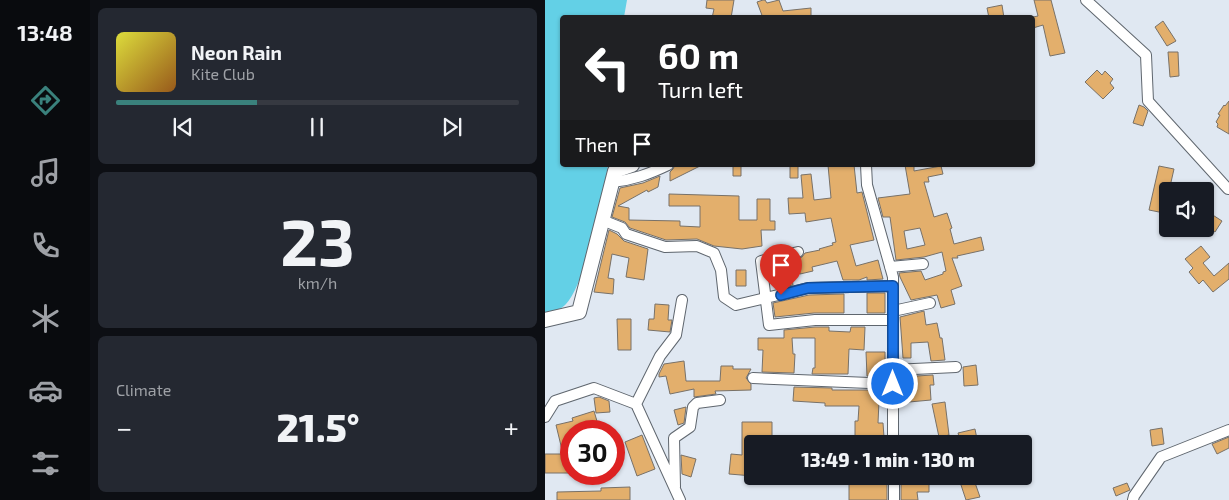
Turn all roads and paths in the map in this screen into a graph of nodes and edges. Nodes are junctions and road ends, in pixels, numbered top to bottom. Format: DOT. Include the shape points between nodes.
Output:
graph roads {
  1 [pos="1086,0"];
  2 [pos="626,167"];
  3 [pos="664,167"];
  4 [pos="866,167"];
  5 [pos="612,182"];
  6 [pos="1229,189"];
  7 [pos="602,220"];
  8 [pos="798,252"];
  9 [pos="923,264"];
  10 [pos="890,267"];
  11 [pos="893,286"];
  12 [pos="766,299"];
  13 [pos="682,300"];
  14 [pos="930,303"];
  15 [pos="893,315"];
  16 [pos="545,320"];
  17 [pos="956,367"];
  18 [pos="893,370"];
  19 [pos="753,378"];
  20 [pos="893,384"];
  21 [pos="720,400"];
  22 [pos="636,404"];
  23 [pos="545,418"];
  24 [pos="1229,430"];
  25 [pos="893,435"];
  26 [pos="893,485"];
  27 [pos="678,496"];
  28 [pos="894,500"];
  29 [pos="1133,500"];
  1 -- 6 [label="street" via="1146,55 1148,101"];
  2 -- 5 [label="street" via="615,171"];
  3 -- 5 [label="street" via="643,177"];
  4 -- 10 [label="street" via="867,185"];
  5 -- 7 [label="street"];
  7 -- 12 [label="street" via="622,228 626,234 665,248 697,246 714,253 721,270 725,297 736,305"];
  7 -- 16 [label="street" via="579,312"];
  8 -- 12 [label="street" via="761,261"];
  9 -- 10 [label="street"];
  10 -- 11 [label="street"];
  11 -- 12 [label="street" via="808,288"];
  11 -- 15 [label="street"];
  12 -- 15 [label="street" via="769,325"];
  13 -- 22 [label="street" via="676,335 660,356"];
  14 -- 15 [label="street"];
  15 -- 18 [label="street"];
  17 -- 18 [label="street"];
  18 -- 20 [label="street"];
  19 -- 20 [label="street"];
  20 -- 25 [label="street"];
  21 -- 27 [label="street" via="697,403 693,407 690,427 674,438"];
  22 -- 23 [label="street" via="594,388 555,401"];
  22 -- 27 [label="street"];
  24 -- 29 [label="street" via="1161,457"];
  26 -- 28 [label="street"];
}
